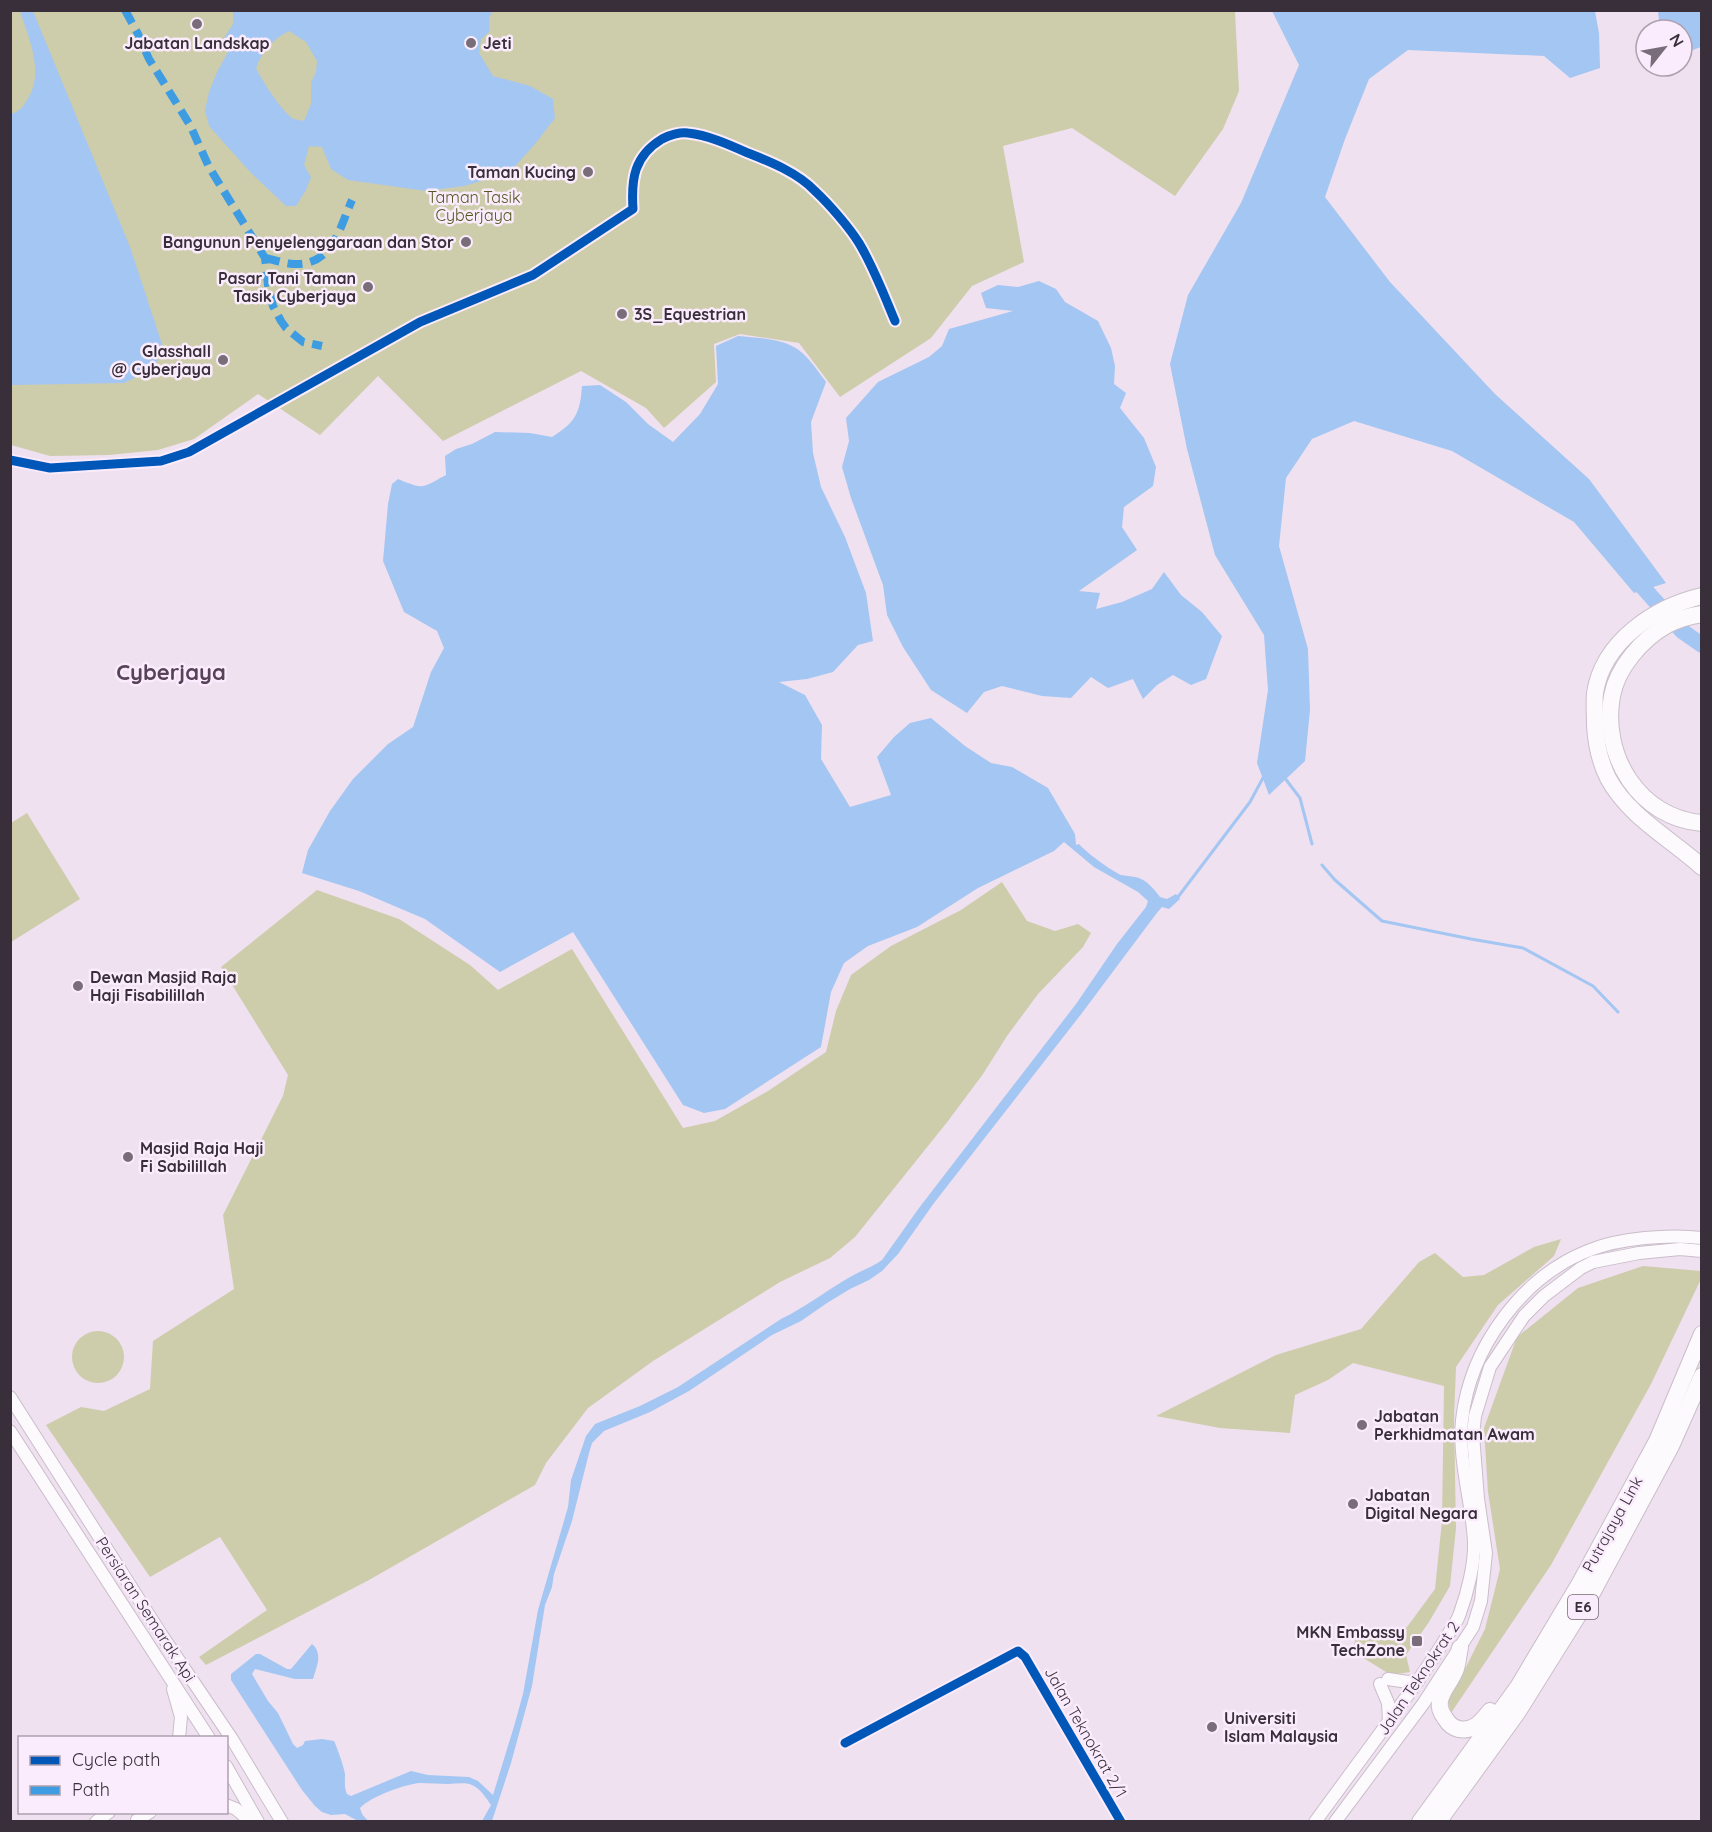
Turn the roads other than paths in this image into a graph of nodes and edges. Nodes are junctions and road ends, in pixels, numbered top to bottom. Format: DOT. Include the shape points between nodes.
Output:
graph roads {
  1 [pos="895,321"];
  2 [pos="10,460"];
  3 [pos="1701,596"];
  4 [pos="1701,614"];
  5 [pos="1648,628"];
  6 [pos="1701,823"];
  7 [pos="1701,867"];
  8 [pos="1701,1238"];
  9 [pos="1701,1251"];
  10 [pos="1701,1334"];
  11 [pos="1701,1376"];
  12 [pos="10,1397"];
  13 [pos="10,1431"];
  14 [pos="1460,1648"];
  15 [pos="157,1656"];
  16 [pos="1527,1671"];
  17 [pos="1418,1681"];
  18 [pos="1389,1721"];
  19 [pos="179,1736"];
  20 [pos="208,1736"];
  21 [pos="226,1736"];
  22 [pos="229,1741"];
  23 [pos="845,1743"];
  24 [pos="242,1755"];
  25 [pos="228,1764"];
  26 [pos="228,1768"];
  27 [pos="228,1805"];
  28 [pos="251,1821"];
  29 [pos="258,1821"];
  30 [pos="282,1821"];
  31 [pos="1121,1821"];
  32 [pos="1315,1821"];
  33 [pos="1335,1821"];
  34 [pos="1420,1821"];
  35 [pos="1438,1821"];
  1 -- 2 [label="street" via="858,241 815,190 770,162 687,132 668,135 649,147 636,167 633,209 551,264 420,322 189,452 161,461 50,468"];
  3 -- 5 [label="highway" via="1667,607"];
  4 -- 5 [label="highway"];
  5 -- 6 [label="highway" via="1612,695 1615,751 1622,769 1648,803 1689,822"];
  5 -- 7 [label="highway" via="1626,636 1601,673 1595,692 1600,758 1609,779 1637,814"];
  8 -- 17 [label="main road, Jalan Teknokrat 2" via="1661,1236 1591,1249 1563,1263 1534,1285 1492,1332 1469,1388 1462,1420 1474,1544 1469,1578 1460,1615"];
  9 -- 14 [label="main road, Jalan Teknokrat 2" via="1639,1253 1581,1268 1524,1316 1490,1367 1473,1435 1486,1553 1484,1579 1473,1627"];
  10 -- 16 [label="highway, Putrajaya Link / E6" via="1657,1442"];
  11 -- 35 [label="highway, Putrajaya Link / E6" via="1671,1446 1592,1593 1517,1713"];
  12 -- 21 [label="main road, Persiaran Semarak Api"];
  13 -- 15 [label="main road, Persiaran Semarak Api"];
  14 -- 16 [label="highway" via="1455,1671 1438,1704 1456,1729 1480,1724 1512,1683"];
  14 -- 33 [label="main road, Jalan Teknokrat 2"];
  15 -- 19 [label="main road" via="178,1705"];
  15 -- 20 [label="main road, Persiaran Semarak Api"];
  16 -- 34 [label="highway, Putrajaya Link / E6"];
  17 -- 18 [label="main road, Jalan Teknokrat 2"];
  17 -- 18 [label="main road" via="1384,1681"];
  18 -- 32 [label="main road, Jalan Teknokrat 2"];
  22 -- 24 [label="main road, Persiaran Semarak Api"];
  23 -- 31 [label="street, Jalan Teknokrat 2/1" via="1018,1651"];
  24 -- 25 [label="main road"];
  24 -- 30 [label="main road, Persiaran Semarak Api"];
  26 -- 29 [label="main road"];
  27 -- 28 [label="main road"];
}
